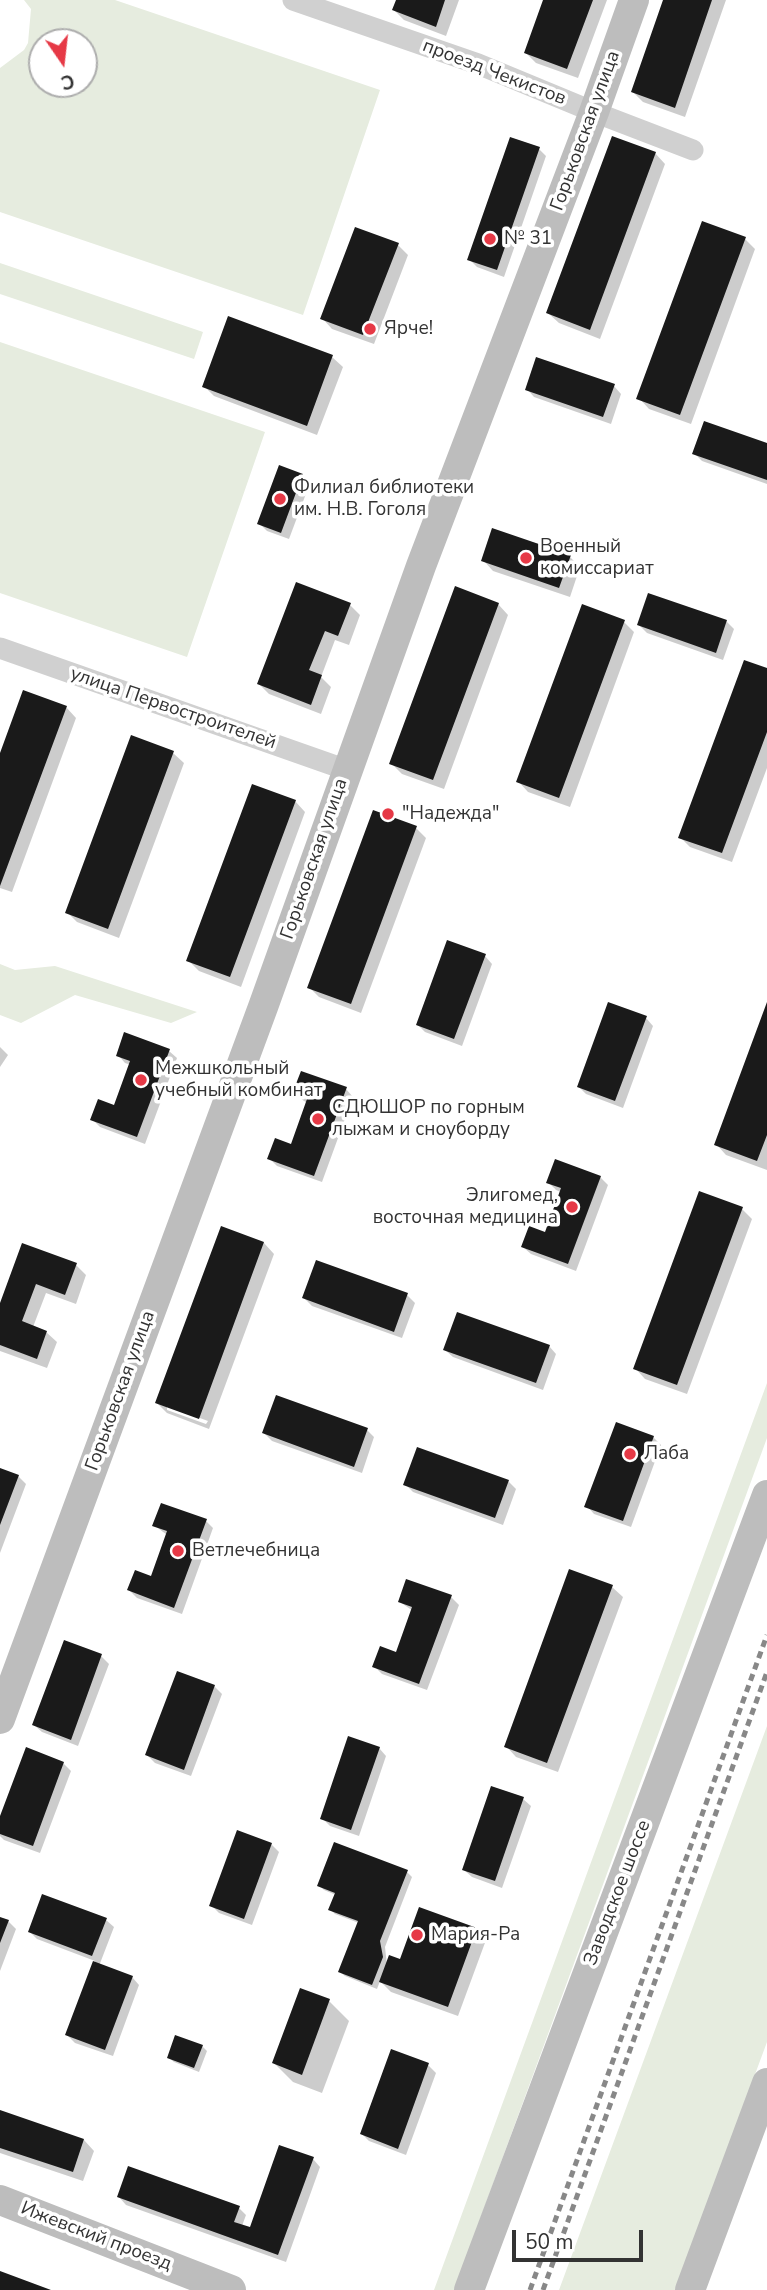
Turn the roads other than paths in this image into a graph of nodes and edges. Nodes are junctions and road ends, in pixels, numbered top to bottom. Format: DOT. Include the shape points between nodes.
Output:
graph roads {
  1 [pos="293,0"];
  2 [pos="634,0"];
  3 [pos="594,112"];
  4 [pos="693,150"];
  5 [pos="0,648"];
  6 [pos="347,770"];
  7 [pos="767,1495"];
  8 [pos="0,1719"];
  9 [pos="767,2083"];
  10 [pos="0,2200"];
  11 [pos="231,2290"];
  12 [pos="469,2290"];
  13 [pos="690,2290"];
  1 -- 3 [label="street, проезд Чекистов" via="478,64"];
  2 -- 3 [label="street, Горьковская улица"];
  3 -- 4 [label="street, проезд Чекистов"];
  3 -- 6 [label="street, Горьковская улица"];
  5 -- 6 [label="street, улица Первостроителей"];
  6 -- 8 [label="street, Горьковская улица"];
  7 -- 12 [label="street, Заводское шоссе"];
  9 -- 13 [label="street"];
  10 -- 11 [label="street, Ижевский проезд"];
}
